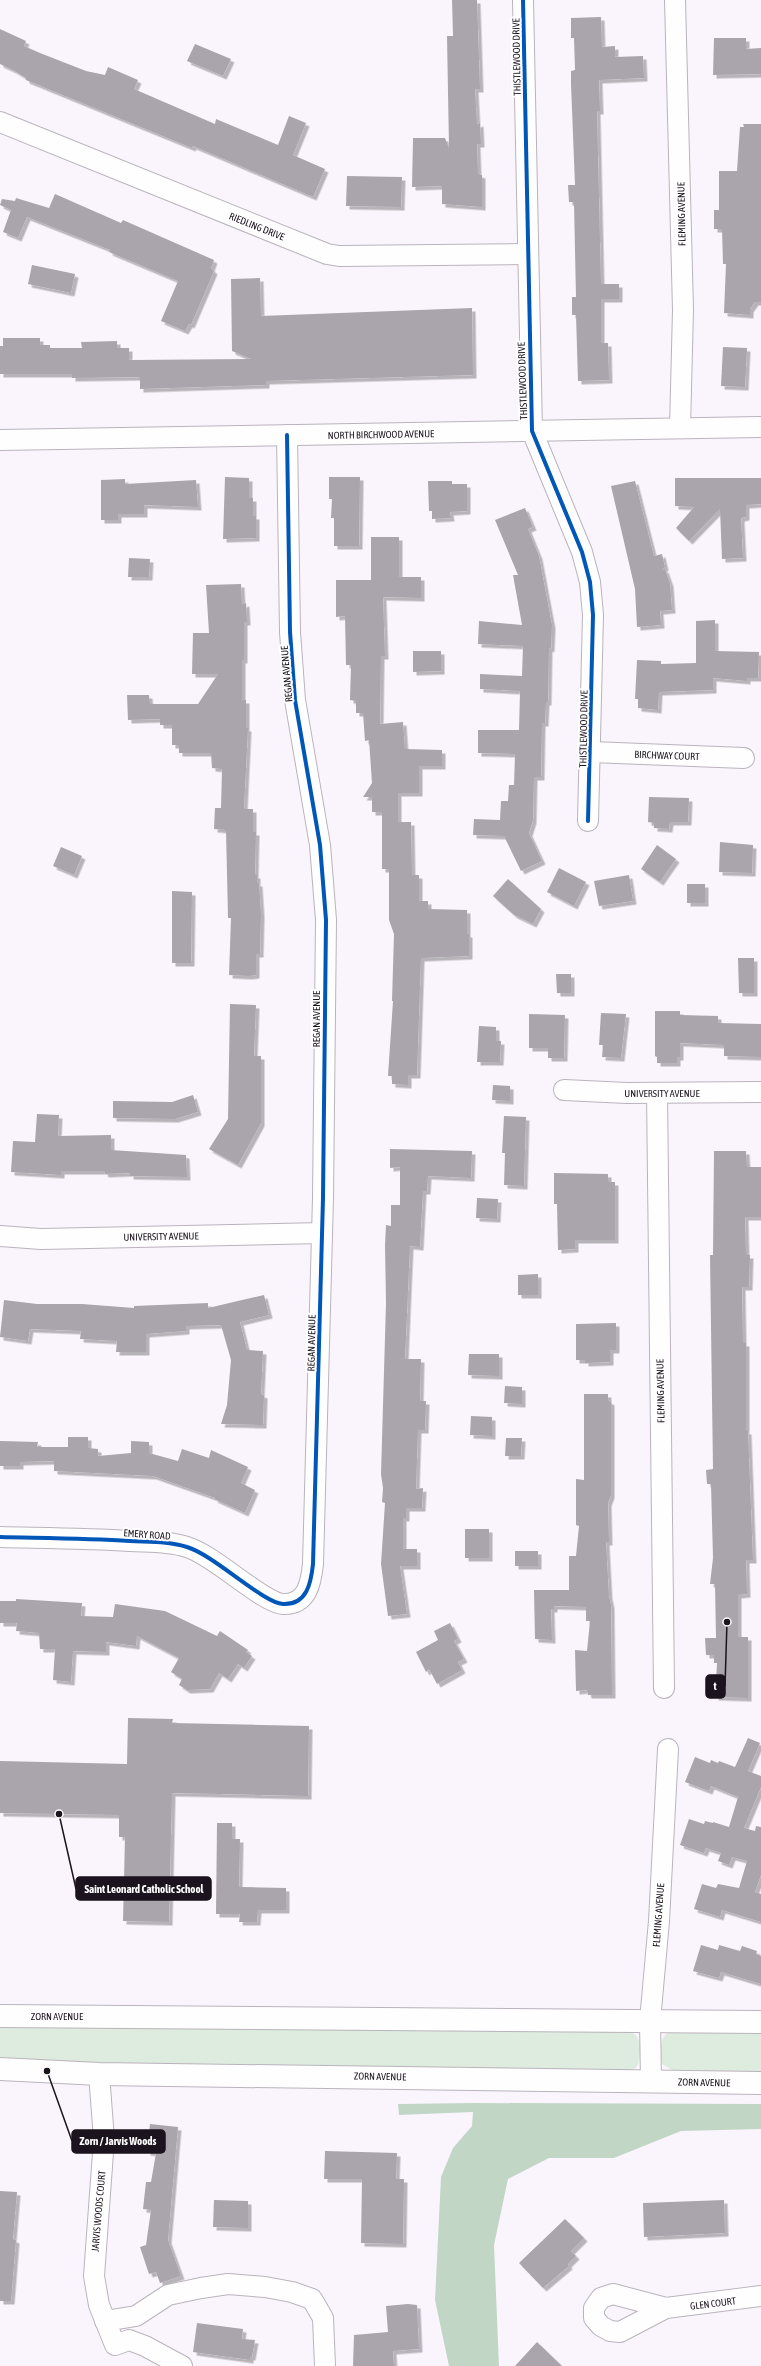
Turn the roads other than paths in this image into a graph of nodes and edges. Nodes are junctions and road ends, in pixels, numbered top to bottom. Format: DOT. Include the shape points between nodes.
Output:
graph roads {
  1 [pos="523,0"];
  2 [pos="675,0"];
  3 [pos="0,122"];
  4 [pos="528,254"];
  5 [pos="761,427"];
  6 [pos="680,428"];
  7 [pos="532,431"];
  8 [pos="287,435"];
  9 [pos="0,440"];
  10 [pos="591,752"];
  11 [pos="744,758"];
  12 [pos="588,821"];
  13 [pos="564,1090"];
  14 [pos="761,1092"];
  15 [pos="657,1093"];
  16 [pos="322,1233"];
  17 [pos="0,1236"];
  18 [pos="0,1537"];
  19 [pos="298,1601"];
  20 [pos="664,1688"];
  21 [pos="668,1749"];
  22 [pos="0,2016"];
  23 [pos="650,2021"];
  24 [pos="761,2022"];
  25 [pos="0,2069"];
  26 [pos="99,2074"];
  27 [pos="651,2081"];
  28 [pos="761,2083"];
  29 [pos="761,2296"];
  30 [pos="666,2308"];
  31 [pos="105,2321"];
  32 [pos="182,2366"];
  33 [pos="325,2366"];
  1 -- 4 [label="street, THISTLEWOOD DRIVE"];
  2 -- 6 [label="street, FLEMING AVENUE" via="683,310"];
  3 -- 4 [label="street, RIEDLING DRIVE" via="327,254"];
  4 -- 7 [label="street, THISTLEWOOD DRIVE"];
  5 -- 6 [label="street, NORTH BIRCHWOOD AVENUE"];
  6 -- 7 [label="street, NORTH BIRCHWOOD AVENUE"];
  7 -- 8 [label="street, NORTH BIRCHWOOD AVENUE"];
  7 -- 10 [label="street, THISTLEWOOD DRIVE" via="582,552 590,582 593,615"];
  8 -- 9 [label="street, NORTH BIRCHWOOD AVENUE"];
  8 -- 16 [label="street, REGAN AVENUE" via="290,632 295,700 320,845 326,920"];
  10 -- 11 [label="street, BIRCHWAY COURT"];
  10 -- 12 [label="street, THISTLEWOOD DRIVE"];
  13 -- 15 [label="street, UNIVERSITY AVENUE"];
  14 -- 15 [label="street, UNIVERSITY AVENUE"];
  15 -- 20 [label="street, FLEMING AVENUE"];
  16 -- 17 [label="street, UNIVERSITY AVENUE" via="41,1239"];
  16 -- 19 [label="street, REGAN AVENUE" via="313,1564 307,1593"];
  18 -- 19 [label="street, EMERY ROAD" via="164,1542 186,1546 218,1563 269,1599 281,1604"];
  21 -- 23 [label="street, FLEMING AVENUE" via="659,1921"];
  22 -- 23 [label="main road, ZORN AVENUE"];
  23 -- 24 [label="main road, ZORN AVENUE"];
  23 -- 27 [label="street, FLEMING AVENUE"];
  25 -- 26 [label="main road, ZORN AVENUE"];
  26 -- 27 [label="main road, ZORN AVENUE"];
  26 -- 31 [label="street, JARVIS WOODS COURT" via="104,2139 94,2276 95,2291"];
  27 -- 28 [label="main road, ZORN AVENUE"];
  29 -- 30 [label="street, GLEN COURT"];
  31 -- 32 [label="street, JARVIS WOODS COURT" via="115,2345 129,2340"];
  31 -- 33 [label="street" via="136,2316 168,2295 201,2288 228,2284 292,2292 312,2299 318,2306 326,2336"];
}
